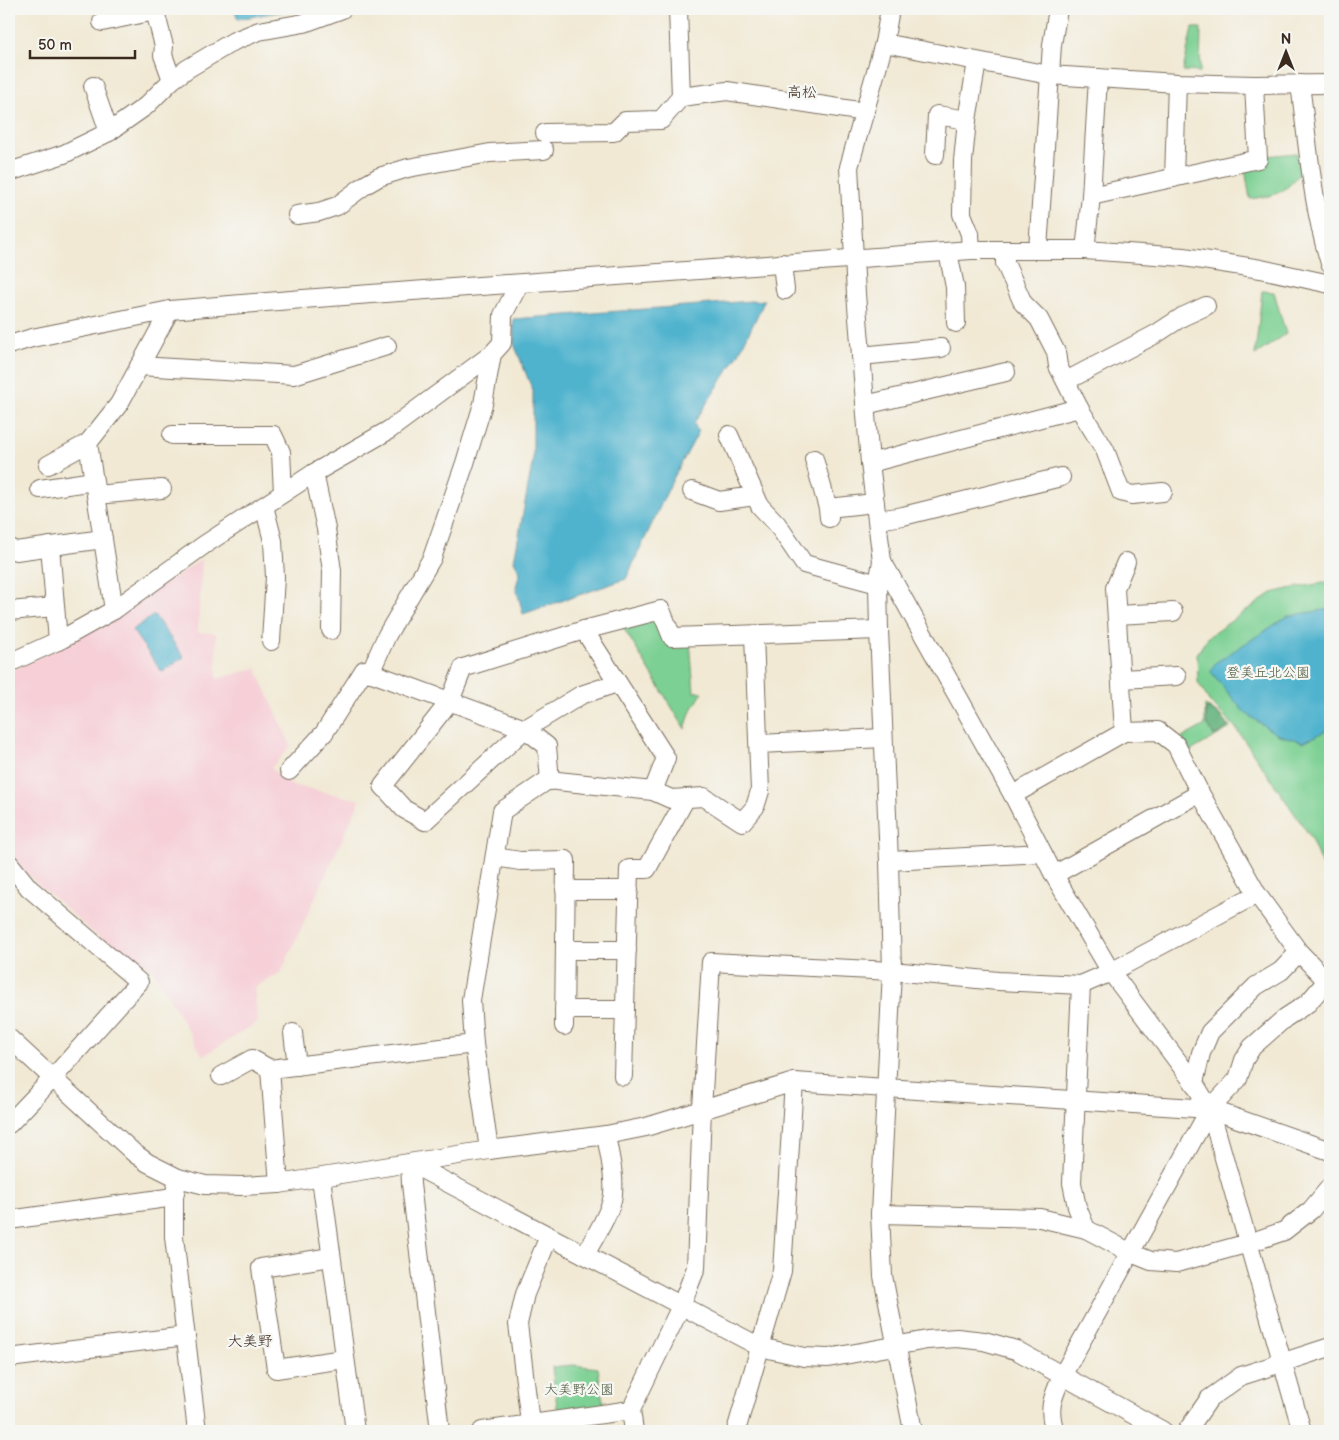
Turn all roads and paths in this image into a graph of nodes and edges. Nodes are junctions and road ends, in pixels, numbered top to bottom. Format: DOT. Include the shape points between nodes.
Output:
graph roads {
  1 [pos="342,9"];
  2 [pos="678,9"];
  3 [pos="890,9"];
  4 [pos="1058,9"];
  5 [pos="102,22"];
  6 [pos="884,43"];
  7 [pos="977,62"];
  8 [pos="1049,75"];
  9 [pos="1098,78"];
  10 [pos="172,80"];
  11 [pos="1177,83"];
  12 [pos="1300,84"];
  13 [pos="1330,84"];
  14 [pos="1254,85"];
  15 [pos="93,86"];
  16 [pos="681,97"];
  17 [pos="864,112"];
  18 [pos="967,120"];
  19 [pos="109,132"];
  20 [pos="935,155"];
  21 [pos="9,172"];
  22 [pos="1174,178"];
  23 [pos="1091,196"];
  24 [pos="297,215"];
  25 [pos="1038,249"];
  26 [pos="971,250"];
  27 [pos="1005,250"];
  28 [pos="1085,250"];
  29 [pos="948,252"];
  30 [pos="853,258"];
  31 [pos="1330,262"];
  32 [pos="782,264"];
  33 [pos="519,284"];
  34 [pos="1330,284"];
  35 [pos="785,290"];
  36 [pos="1206,306"];
  37 [pos="170,310"];
  38 [pos="956,323"];
  39 [pos="9,344"];
  40 [pos="387,346"];
  41 [pos="941,348"];
  42 [pos="492,354"];
  43 [pos="861,356"];
  44 [pos="140,366"];
  45 [pos="1006,372"];
  46 [pos="1066,381"];
  47 [pos="865,406"];
  48 [pos="1079,408"];
  49 [pos="172,435"];
  50 [pos="729,435"];
  51 [pos="88,443"];
  52 [pos="812,460"];
  53 [pos="870,462"];
  54 [pos="48,465"];
  55 [pos="314,473"];
  56 [pos="1053,484"];
  57 [pos="95,488"];
  58 [pos="40,489"];
  59 [pos="162,489"];
  60 [pos="692,491"];
  61 [pos="1163,492"];
  62 [pos="283,493"];
  63 [pos="755,496"];
  64 [pos="264,506"];
  65 [pos="876,512"];
  66 [pos="103,540"];
  67 [pos="50,546"];
  68 [pos="9,548"];
  69 [pos="882,561"];
  70 [pos="1126,562"];
  71 [pos="878,584"];
  72 [pos="55,607"];
  73 [pos="114,610"];
  74 [pos="9,611"];
  75 [pos="1173,612"];
  76 [pos="1117,615"];
  77 [pos="331,630"];
  78 [pos="584,630"];
  79 [pos="879,630"];
  80 [pos="754,635"];
  81 [pos="58,641"];
  82 [pos="270,641"];
  83 [pos="9,663"];
  84 [pos="370,672"];
  85 [pos="1177,676"];
  86 [pos="1121,679"];
  87 [pos="617,683"];
  88 [pos="450,701"];
  89 [pos="525,729"];
  90 [pos="1124,732"];
  91 [pos="883,738"];
  92 [pos="760,744"];
  93 [pos="289,771"];
  94 [pos="550,781"];
  95 [pos="653,791"];
  96 [pos="1200,794"];
  97 [pos="1013,795"];
  98 [pos="686,798"];
  99 [pos="1042,853"];
  100 [pos="495,857"];
  101 [pos="889,861"];
  102 [pos="9,863"];
  103 [pos="1054,875"];
  104 [pos="566,890"];
  105 [pos="629,890"];
  106 [pos="1257,894"];
  107 [pos="565,950"];
  108 [pos="627,950"];
  109 [pos="1298,952"];
  110 [pos="892,971"];
  111 [pos="1111,972"];
  112 [pos="1329,979"];
  113 [pos="1081,985"];
  114 [pos="625,1010"];
  115 [pos="293,1033"];
  116 [pos="9,1038"];
  117 [pos="474,1044"];
  118 [pos="297,1066"];
  119 [pos="270,1069"];
  120 [pos="221,1076"];
  121 [pos="623,1076"];
  122 [pos="52,1079"];
  123 [pos="794,1082"];
  124 [pos="1194,1083"];
  125 [pos="886,1088"];
  126 [pos="1077,1100"];
  127 [pos="702,1109"];
  128 [pos="1210,1109"];
  129 [pos="9,1124"];
  130 [pos="606,1135"];
  131 [pos="489,1150"];
  132 [pos="1330,1151"];
  133 [pos="410,1163"];
  134 [pos="178,1178"];
  135 [pos="321,1178"];
  136 [pos="279,1184"];
  137 [pos="1330,1187"];
  138 [pos="174,1197"];
  139 [pos="880,1214"];
  140 [pos="9,1220"];
  141 [pos="1086,1229"];
  142 [pos="549,1236"];
  143 [pos="1249,1243"];
  144 [pos="1132,1253"];
  145 [pos="585,1255"];
  146 [pos="331,1258"];
  147 [pos="681,1306"];
  148 [pos="186,1336"];
  149 [pos="895,1344"];
  150 [pos="760,1347"];
  151 [pos="1330,1347"];
  152 [pos="9,1358"];
  153 [pos="344,1359"];
  154 [pos="1282,1362"];
  155 [pos="1062,1376"];
  156 [pos="631,1410"];
  157 [pos="530,1427"];
  158 [pos="197,1431"];
  159 [pos="355,1431"];
  160 [pos="440,1431"];
  161 [pos="482,1431"];
  162 [pos="634,1431"];
  163 [pos="736,1431"];
  164 [pos="913,1431"];
  165 [pos="1055,1431"];
  166 [pos="1163,1431"];
  167 [pos="1187,1431"];
  168 [pos="1302,1431"];
  1 -- 10 [label="street" via="304,23 258,32 234,41"];
  2 -- 16 [label="street"];
  3 -- 6 [label="street"];
  4 -- 8 [label="street"];
  5 -- 10 [label="street" via="155,11 164,46 163,55"];
  6 -- 7 [label="street"];
  6 -- 17 [label="street"];
  7 -- 8 [label="street"];
  7 -- 18 [label="street"];
  8 -- 9 [label="street"];
  8 -- 25 [label="street"];
  9 -- 11 [label="street"];
  9 -- 23 [label="street"];
  10 -- 19 [label="street" via="146,106"];
  11 -- 14 [label="street"];
  11 -- 22 [label="street"];
  12 -- 13 [label="street"];
  12 -- 14 [label="street"];
  12 -- 31 [label="street" via="1312,181"];
  14 -- 22 [label="street" via="1258,159"];
  15 -- 19 [label="street"];
  16 -- 17 [label="street" via="727,91"];
  16 -- 24 [label="street" via="661,120 625,121 614,132 408,168 372,181 337,206"];
  17 -- 30 [label="street" via="849,167"];
  18 -- 20 [label="street" via="937,115"];
  18 -- 26 [label="street" via="962,214 970,234"];
  19 -- 21 [label="street" via="64,154"];
  22 -- 23 [label="street"];
  23 -- 28 [label="street"];
  25 -- 27 [label="street"];
  25 -- 28 [label="street"];
  26 -- 27 [label="street"];
  26 -- 29 [label="street"];
  27 -- 46 [label="street" via="1006,264 1023,302 1039,319"];
  28 -- 34 [label="street" via="1184,257"];
  29 -- 30 [label="street"];
  29 -- 38 [label="street" via="955,287"];
  30 -- 32 [label="street"];
  30 -- 43 [label="street"];
  32 -- 33 [label="street"];
  32 -- 35 [label="street"];
  33 -- 37 [label="street"];
  33 -- 42 [label="street" via="503,315 502,342"];
  36 -- 46 [label="street"];
  37 -- 39 [label="street"];
  37 -- 44 [label="street"];
  40 -- 44 [label="street" via="294,375"];
  41 -- 43 [label="street"];
  42 -- 55 [label="street" via="389,430"];
  42 -- 84 [label="street" via="483,404 432,558 387,635"];
  43 -- 47 [label="street"];
  44 -- 51 [label="street" via="118,404"];
  45 -- 47 [label="street" via="973,387"];
  46 -- 48 [label="street"];
  47 -- 53 [label="street"];
  48 -- 53 [label="street"];
  48 -- 61 [label="street" via="1105,450 1121,492 1132,496"];
  49 -- 62 [label="street" via="273,435 281,452"];
  50 -- 63 [label="street"];
  51 -- 54 [label="street"];
  51 -- 57 [label="street"];
  52 -- 65 [label="street" via="829,513"];
  53 -- 65 [label="street"];
  55 -- 62 [label="street"];
  55 -- 77 [label="street" via="332,571"];
  56 -- 65 [label="street" via="981,505 903,516"];
  57 -- 58 [label="street"];
  57 -- 59 [label="street"];
  57 -- 66 [label="street"];
  60 -- 63 [label="street" via="719,501"];
  62 -- 64 [label="street"];
  63 -- 71 [label="street" via="804,564"];
  64 -- 73 [label="street"];
  64 -- 82 [label="street" via="273,541 275,577"];
  65 -- 69 [label="street"];
  66 -- 67 [label="street"];
  66 -- 73 [label="street"];
  67 -- 68 [label="street" via="16,551"];
  67 -- 72 [label="street"];
  69 -- 71 [label="street"];
  69 -- 97 [label="street"];
  70 -- 76 [label="street" via="1115,588"];
  71 -- 79 [label="street"];
  72 -- 74 [label="street"];
  72 -- 81 [label="street"];
  73 -- 81 [label="street"];
  75 -- 76 [label="street"];
  76 -- 86 [label="street"];
  78 -- 80 [label="street" via="660,610 672,637"];
  78 -- 87 [label="street"];
  78 -- 88 [label="street" via="463,668"];
  79 -- 80 [label="street"];
  79 -- 91 [label="street"];
  80 -- 92 [label="street"];
  81 -- 83 [label="street"];
  84 -- 88 [label="street"];
  84 -- 93 [label="street" via="364,670 324,733"];
  85 -- 86 [label="street"];
  86 -- 90 [label="street"];
  87 -- 89 [label="street" via="581,695"];
  87 -- 95 [label="street" via="666,758"];
  88 -- 89 [label="street"];
  88 -- 89 [label="street" via="383,786 404,809 425,821"];
  89 -- 94 [label="street" via="548,746"];
  90 -- 96 [label="street" via="1158,731 1176,745"];
  90 -- 97 [label="street"];
  91 -- 92 [label="street"];
  91 -- 101 [label="street"];
  92 -- 98 [label="street" via="760,791 755,806 742,822 704,797"];
  94 -- 95 [label="street"];
  94 -- 100 [label="street" via="502,811"];
  95 -- 98 [label="street" via="671,799"];
  96 -- 103 [label="street"];
  96 -- 106 [label="street"];
  97 -- 99 [label="street"];
  98 -- 105 [label="street" via="647,869 629,869"];
  99 -- 101 [label="street"];
  99 -- 103 [label="street"];
  100 -- 104 [label="street" via="520,861 566,860"];
  100 -- 117 [label="street" via="471,1000"];
  101 -- 110 [label="street"];
  102 -- 122 [label="street" via="29,888 139,982"];
  103 -- 111 [label="street"];
  104 -- 105 [label="street"];
  104 -- 107 [label="street"];
  105 -- 108 [label="street"];
  106 -- 109 [label="street"];
  106 -- 111 [label="street"];
  107 -- 108 [label="street"];
  107 -- 114 [label="street" via="564,1018"];
  108 -- 114 [label="street"];
  109 -- 112 [label="street"];
  109 -- 124 [label="street" via="1281,971 1256,986 1210,1032"];
  110 -- 113 [label="street"];
  110 -- 125 [label="street"];
  110 -- 127 [label="street" via="712,962"];
  111 -- 113 [label="street"];
  111 -- 124 [label="street"];
  112 -- 128 [label="street" via="1308,1004 1285,1018 1252,1046 1238,1078"];
  113 -- 126 [label="street"];
  114 -- 121 [label="street"];
  115 -- 118 [label="street"];
  116 -- 122 [label="street"];
  117 -- 118 [label="street"];
  117 -- 131 [label="street"];
  118 -- 119 [label="street"];
  119 -- 120 [label="street" via="252,1059"];
  119 -- 136 [label="street"];
  122 -- 129 [label="street"];
  122 -- 134 [label="street" via="134,1153"];
  123 -- 125 [label="street"];
  123 -- 127 [label="street"];
  123 -- 150 [label="street" via="782,1271"];
  124 -- 128 [label="street"];
  125 -- 126 [label="street"];
  125 -- 139 [label="street"];
  126 -- 128 [label="street"];
  126 -- 141 [label="street" via="1072,1183"];
  127 -- 130 [label="street" via="646,1127"];
  127 -- 147 [label="street" via="696,1268"];
  128 -- 132 [label="street"];
  128 -- 143 [label="street"];
  128 -- 144 [label="street"];
  130 -- 131 [label="street"];
  130 -- 145 [label="street" via="613,1172 613,1196"];
  131 -- 133 [label="street"];
  133 -- 135 [label="street"];
  133 -- 142 [label="street"];
  133 -- 160 [label="street"];
  134 -- 136 [label="street" via="205,1184"];
  134 -- 138 [label="street"];
  135 -- 136 [label="street"];
  135 -- 146 [label="street"];
  137 -- 143 [label="street" via="1311,1210 1284,1231"];
  138 -- 140 [label="street"];
  138 -- 148 [label="street" via="174,1237"];
  139 -- 141 [label="street" via="1040,1218"];
  139 -- 149 [label="street" via="883,1276"];
  141 -- 144 [label="street"];
  142 -- 145 [label="street"];
  142 -- 157 [label="street" via="525,1294 518,1324"];
  143 -- 144 [label="street" via="1176,1263 1151,1262"];
  143 -- 154 [label="street"];
  144 -- 155 [label="street"];
  145 -- 147 [label="street"];
  146 -- 153 [label="street"];
  146 -- 153 [label="street" via="261,1268 276,1369"];
  147 -- 150 [label="street"];
  147 -- 156 [label="street"];
  148 -- 152 [label="street"];
  148 -- 158 [label="street"];
  149 -- 150 [label="street" via="828,1358 804,1357"];
  149 -- 155 [label="street" via="958,1338 984,1341 1016,1350"];
  149 -- 164 [label="street"];
  150 -- 163 [label="street"];
  151 -- 154 [label="street"];
  153 -- 159 [label="street"];
  154 -- 167 [label="street" via="1242,1376 1209,1400"];
  154 -- 168 [label="street"];
  155 -- 165 [label="street" via="1051,1404"];
  155 -- 166 [label="street"];
  156 -- 157 [label="street"];
  156 -- 162 [label="street"];
  157 -- 161 [label="street"];
}
